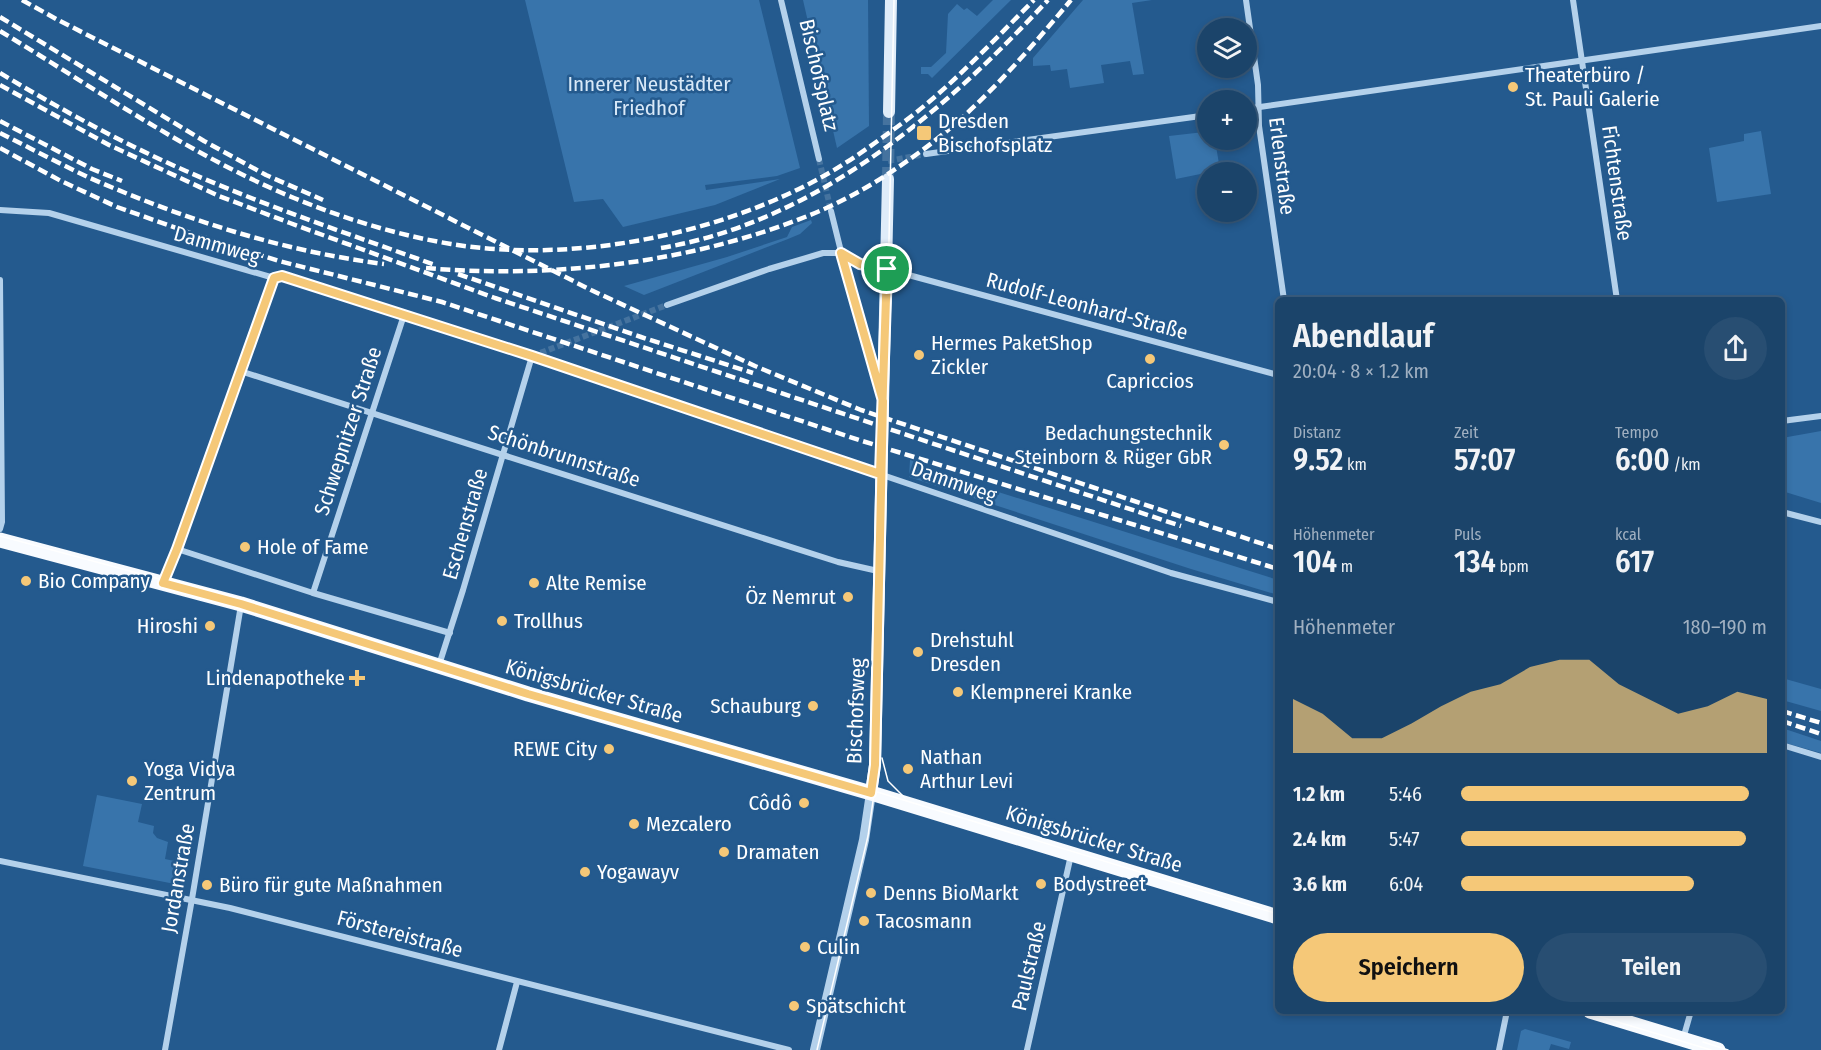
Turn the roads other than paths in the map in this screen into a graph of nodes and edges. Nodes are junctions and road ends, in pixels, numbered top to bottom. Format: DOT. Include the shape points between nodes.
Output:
graph roads {
  1 [pos="782,0"];
  2 [pos="891,0"];
  3 [pos="1246,0"];
  4 [pos="1573,0"];
  5 [pos="1821,26"];
  6 [pos="1582,60"];
  7 [pos="1258,107"];
  8 [pos="889,112"];
  9 [pos="1197,117"];
  10 [pos="926,154"];
  11 [pos="819,159"];
  12 [pos="888,179"];
  13 [pos="0,210"];
  14 [pos="831,211"];
  15 [pos="841,253"];
  16 [pos="887,269"];
  17 [pos="274,278"];
  18 [pos="0,279"];
  19 [pos="1284,297"];
  20 [pos="1617,297"];
  21 [pos="667,305"];
  22 [pos="404,315"];
  23 [pos="532,356"];
  24 [pos="240,371"];
  25 [pos="1275,374"];
  26 [pos="883,401"];
  27 [pos="371,412"];
  28 [pos="1821,416"];
  29 [pos="1785,422"];
  30 [pos="503,453"];
  31 [pos="880,474"];
  32 [pos="1785,513"];
  33 [pos="1821,522"];
  34 [pos="0,529"];
  35 [pos="0,540"];
  36 [pos="177,549"];
  37 [pos="878,571"];
  38 [pos="163,583"];
  39 [pos="314,593"];
  40 [pos="1275,601"];
  41 [pos="241,604"];
  42 [pos="450,633"];
  43 [pos="438,666"];
  44 [pos="1785,746"];
  45 [pos="1821,757"];
  46 [pos="871,793"];
  47 [pos="1071,854"];
  48 [pos="0,861"];
  49 [pos="192,899"];
  50 [pos="1275,916"];
  51 [pos="517,982"];
  52 [pos="1506,1014"];
  53 [pos="1600,1014"];
  54 [pos="1690,1014"];
  55 [pos="1682,1039"];
  56 [pos="165,1050"];
  57 [pos="499,1050"];
  58 [pos="789,1050"];
  59 [pos="814,1050"];
  60 [pos="1027,1050"];
  61 [pos="1499,1050"];
  62 [pos="1718,1050"];
  1 -- 11 [label="street, Bischofsplatz"];
  2 -- 8 [label="main road"];
  3 -- 7 [label="street, Erlenstraße"];
  4 -- 6 [label="street, Fichtenstraße"];
  5 -- 6 [label="street"];
  6 -- 7 [label="street"];
  6 -- 20 [label="street, Fichtenstraße"];
  7 -- 19 [label="street, Erlenstraße"];
  9 -- 10 [label="street"];
  12 -- 16 [label="main road"];
  13 -- 17 [label="street, Dammweg" via="49,213"];
  14 -- 15 [label="street"];
  15 -- 16 [label="street" via="860,264"];
  15 -- 21 [label="street" via="823,253 769,268"];
  15 -- 26 [label="street"];
  16 -- 25 [label="street, Rudolf-Leonhard-Straße"];
  16 -- 26 [label="main road"];
  17 -- 22 [label="street, Dammweg" via="282,276"];
  17 -- 24 [label="street"];
  18 -- 34 [label="street"];
  22 -- 23 [label="street, Dammweg"];
  22 -- 27 [label="street, Schwepnitzer Straße"];
  23 -- 30 [label="street, Eschenstraße"];
  23 -- 31 [label="street, Dammweg"];
  24 -- 27 [label="street, Schönbrunnstraße"];
  24 -- 36 [label="street"];
  26 -- 31 [label="main road"];
  27 -- 30 [label="street, Schönbrunnstraße"];
  27 -- 39 [label="street, Schwepnitzer Straße"];
  28 -- 29 [label="street"];
  30 -- 37 [label="street, Schönbrunnstraße" via="838,562"];
  30 -- 42 [label="street, Eschenstraße"];
  31 -- 37 [label="main road, Bischofsweg"];
  31 -- 40 [label="street, Dammweg" via="1171,573"];
  32 -- 33 [label="street"];
  35 -- 38 [label="main road, Königsbrücker Straße"];
  36 -- 38 [label="street"];
  36 -- 39 [label="street"];
  37 -- 46 [label="main road, Bischofsweg" via="875,765"];
  38 -- 41 [label="main road, Königsbrücker Straße"];
  39 -- 42 [label="street"];
  41 -- 43 [label="main road, Königsbrücker Straße"];
  41 -- 49 [label="street, Jordanstraße"];
  42 -- 43 [label="street, Eschenstraße"];
  43 -- 46 [label="main road, Königsbrücker Straße"];
  44 -- 45 [label="street"];
  46 -- 47 [label="main road, Königsbrücker Straße"];
  46 -- 59 [label="street, Bischofsweg" via="864,840"];
  47 -- 50 [label="main road, Königsbrücker Straße"];
  47 -- 60 [label="street, Paulstraße"];
  48 -- 49 [label="street, Förstereistraße"];
  49 -- 51 [label="street, Förstereistraße"];
  49 -- 56 [label="street, Jordanstraße"];
  51 -- 57 [label="street"];
  51 -- 58 [label="street, Förstereistraße"];
  52 -- 61 [label="street"];
  53 -- 55 [label="main road"];
  54 -- 55 [label="street"];
  55 -- 62 [label="main road"];
}
